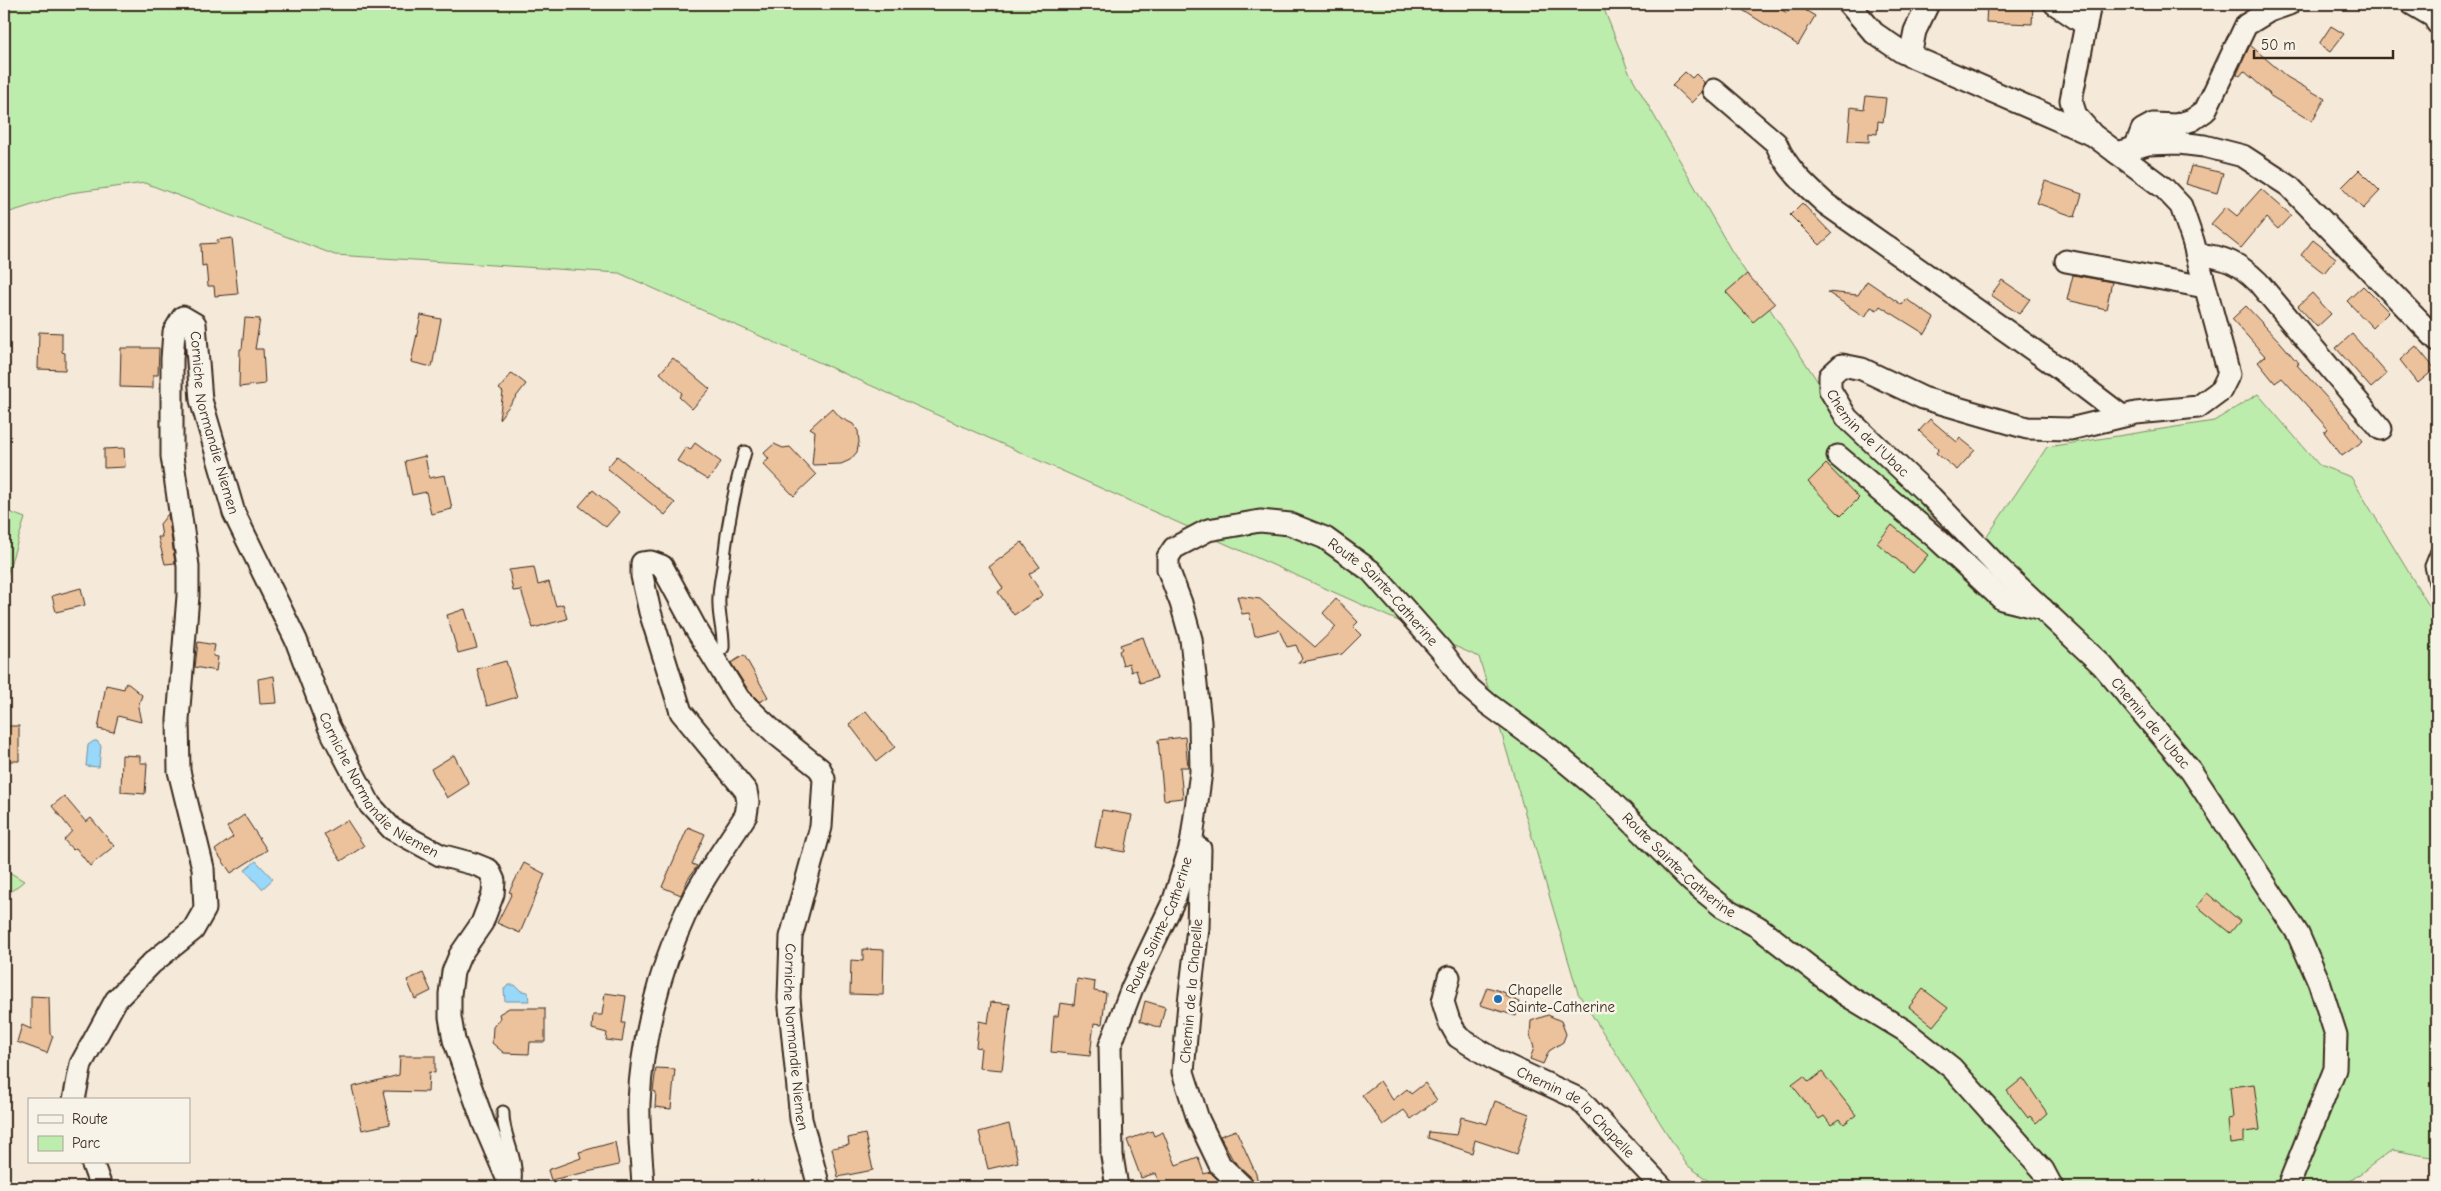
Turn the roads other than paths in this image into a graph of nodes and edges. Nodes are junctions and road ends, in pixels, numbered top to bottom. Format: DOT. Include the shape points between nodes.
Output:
graph roads {
  1 [pos="1849,4"];
  2 [pos="1928,4"];
  3 [pos="2055,4"];
  4 [pos="2090,4"];
  5 [pos="2289,4"];
  6 [pos="2412,4"];
  7 [pos="2437,23"];
  8 [pos="2086,25"];
  9 [pos="1910,56"];
  10 [pos="1714,90"];
  11 [pos="2093,135"];
  12 [pos="2126,150"];
  13 [pos="2196,254"];
  14 [pos="2066,261"];
  15 [pos="2205,287"];
  16 [pos="2437,340"];
  17 [pos="2122,416"];
  18 [pos="2381,429"];
  19 [pos="745,452"];
  20 [pos="1838,456"];
  21 [pos="2437,551"];
  22 [pos="2437,592"];
  23 [pos="2043,609"];
  24 [pos="713,656"];
  25 [pos="1191,845"];
  26 [pos="1450,977"];
  27 [pos="74,1098"];
  28 [pos="503,1112"];
  29 [pos="93,1164"];
  30 [pos="511,1186"];
  31 [pos="101,1187"];
  32 [pos="643,1187"];
  33 [pos="819,1187"];
  34 [pos="1117,1187"];
  35 [pos="1243,1187"];
  36 [pos="1662,1187"];
  37 [pos="2052,1187"];
  38 [pos="2288,1187"];
  1 -- 9 [label="street" via="1874,34"];
  2 -- 9 [label="street" via="1916,31"];
  3 -- 8 [label="street"];
  4 -- 8 [label="street, Chemin de l'Ubac"];
  5 -- 12 [label="street" via="2246,25 2205,111 2176,125 2153,124 2142,130"];
  6 -- 7 [label="street" via="2434,16"];
  8 -- 11 [label="street, Chemin de l'Ubac" via="2072,100 2076,116"];
  9 -- 11 [label="street"];
  10 -- 17 [label="street" via="1776,143 1780,155 1826,204"];
  11 -- 12 [label="street, Chemin de l'Ubac"];
  12 -- 13 [label="street, Chemin de l'Ubac" via="2181,206"];
  12 -- 16 [label="street" via="2148,144 2179,143 2243,156 2289,186"];
  13 -- 15 [label="street, Chemin de l'Ubac"];
  13 -- 18 [label="street" via="2218,256 2242,267"];
  14 -- 15 [label="street"];
  15 -- 17 [label="street, Chemin de l'Ubac" via="2229,374 2221,390 2198,407"];
  17 -- 23 [label="street, Chemin de l'Ubac" via="2070,429 2027,428 1923,398 1862,368 1842,366 1830,376 1830,390 1847,418"];
  19 -- 24 [label="lane" via="727,527 719,606 724,635 722,648"];
  20 -- 23 [label="street" via="1936,538 2002,600"];
  21 -- 22 [label="lane" via="2431,566"];
  23 -- 38 [label="street, Chemin de l'Ubac" via="2102,665 2191,771 2298,934 2309,958 2336,1035 2336,1069"];
  24 -- 32 [label="street, Corniche Normandie Niemen" via="662,566 642,563 650,612 682,712 746,791 748,802 746,815 685,915 651,1018 639,1104"];
  24 -- 33 [label="street, Corniche Normandie Niemen" via="739,699 820,769 824,779 821,827 791,937 789,998 801,1119"];
  25 -- 34 [label="street, Route Sainte-Catherine" via="1174,900 1132,988 1110,1046 1112,1156"];
  25 -- 35 [label="street, Chemin de la Chapelle" via="1200,849 1198,928 1183,1072 1198,1119 1220,1165"];
  25 -- 37 [label="street, Route Sainte-Catherine" via="1201,772 1199,713 1192,639 1168,569 1168,557 1174,548 1208,530 1260,521 1290,524 1325,538 1371,571 1441,650 1468,687 1604,794 1704,892 1758,927 1846,995 1904,1030 1952,1068 2043,1170"];
  26 -- 36 [label="street, Chemin de la Chapelle" via="1443,1002 1458,1037 1495,1060 1579,1099"];
  27 -- 30 [label="street, Corniche Normandie Niemen" via="81,1064 116,1000 152,962 193,930 205,909 202,868 179,771 178,720 188,566 172,456 172,359 174,332 183,317 195,324 200,400 234,513 296,640 329,727 370,805 392,829 440,855 489,870 494,881 493,894 482,923 453,972 450,1017 454,1040 484,1124"];
  28 -- 30 [label="lane" via="502,1124 515,1160 515,1181"];
  29 -- 31 [label="street"];
}
